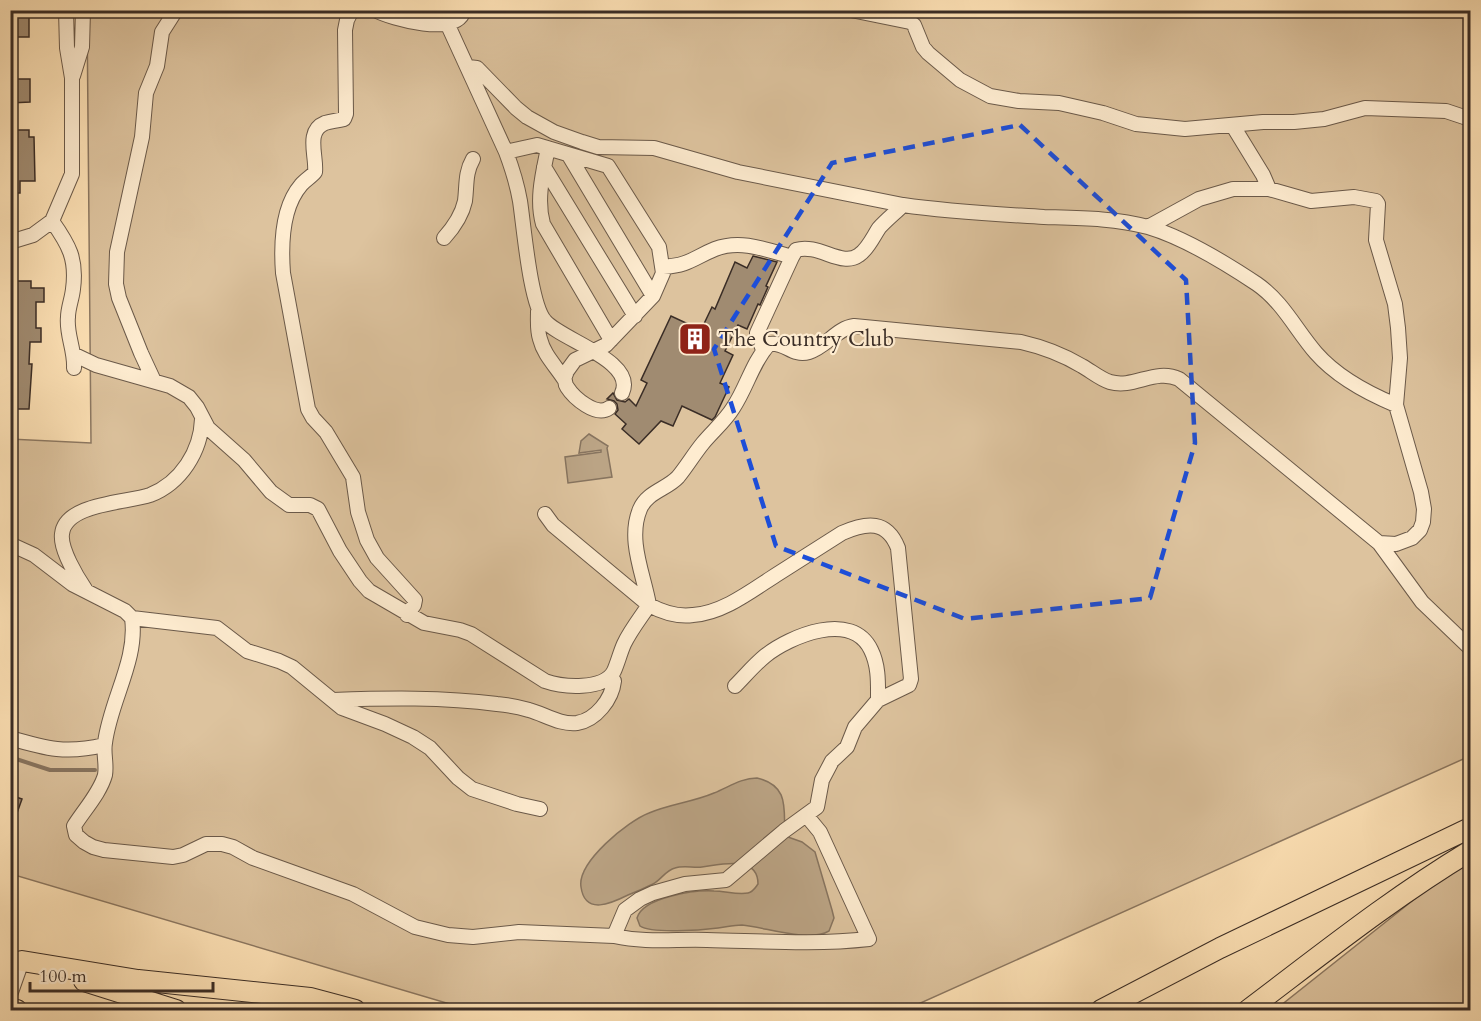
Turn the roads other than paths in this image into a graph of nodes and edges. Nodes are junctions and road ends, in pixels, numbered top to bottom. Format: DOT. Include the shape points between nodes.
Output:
graph roads {
  1 [pos="66,10"];
  2 [pos="83,10"];
  3 [pos="176,10"];
  4 [pos="352,10"];
  5 [pos="375,10"];
  6 [pos="441,10"];
  7 [pos="464,10"];
  8 [pos="851,10"];
  9 [pos="448,23"];
  10 [pos="468,67"];
  11 [pos="72,78"];
  12 [pos="1470,119"];
  13 [pos="1233,126"];
  14 [pos="548,148"];
  15 [pos="506,152"];
  16 [pos="568,154"];
  17 [pos="473,159"];
  18 [pos="544,167"];
  19 [pos="1269,189"];
  20 [pos="903,205"];
  21 [pos="51,221"];
  22 [pos="1148,227"];
  23 [pos="444,238"];
  24 [pos="10,242"];
  25 [pos="792,257"];
  26 [pos="663,267"];
  27 [pos="653,296"];
  28 [pos="538,311"];
  29 [pos="634,316"];
  30 [pos="611,340"];
  31 [pos="763,350"];
  32 [pos="594,351"];
  33 [pos="564,380"];
  34 [pos="154,381"];
  35 [pos="622,393"];
  36 [pos="1396,405"];
  37 [pos="609,408"];
  38 [pos="202,419"];
  39 [pos="546,514"];
  40 [pos="1379,543"];
  41 [pos="10,544"];
  42 [pos="85,589"];
  43 [pos="649,605"];
  44 [pos="407,615"];
  45 [pos="132,618"];
  46 [pos="1470,648"];
  47 [pos="610,677"];
  48 [pos="735,686"];
  49 [pos="333,700"];
  50 [pos="878,700"];
  51 [pos="10,738"];
  52 [pos="104,745"];
  53 [pos="540,809"];
  54 [pos="806,815"];
  55 [pos="1470,828"];
  56 [pos="1470,851"];
  57 [pos="614,936"];
  58 [pos="16,959"];
  59 [pos="10,995"];
  60 [pos="10,1008"];
  61 [pos="17,1011"];
  62 [pos="176,1011"];
  63 [pos="355,1011"];
  64 [pos="1101,1011"];
  65 [pos="1248,1011"];
  1 -- 11 [label="street"];
  2 -- 11 [label="street" via="82,47"];
  3 -- 34 [label="street" via="162,32 146,93 142,137 117,262 119,298"];
  4 -- 44 [label="street" via="345,30 346,114 344,119 321,124 317,129 313,142 315,172 300,186 288,211 283,265 308,409 327,432 353,477 358,512 377,558 415,600"];
  5 -- 9 [label="street" via="407,21"];
  6 -- 9 [label="street"];
  7 -- 9 [label="street" via="457,21"];
  8 -- 13 [label="street" via="910,22 928,53 960,80 990,96 1059,103 1136,124 1185,129"];
  9 -- 10 [label="street"];
  10 -- 15 [label="street"];
  10 -- 20 [label="street" via="477,68 527,117 582,142 598,147 654,148 738,172"];
  11 -- 21 [label="street" via="72,174"];
  12 -- 13 [label="street" via="1446,111 1365,108 1316,120"];
  13 -- 19 [label="street"];
  14 -- 15 [label="street" via="537,145"];
  14 -- 16 [label="street"];
  14 -- 18 [label="street"];
  15 -- 28 [label="street" via="520,200"];
  16 -- 26 [label="street" via="608,166 659,247"];
  16 -- 27 [label="street"];
  17 -- 23 [label="street" via="466,175 462,210"];
  18 -- 29 [label="street"];
  18 -- 30 [label="street" via="540,202 543,224"];
  19 -- 22 [label="street" via="1233,189 1211,194"];
  19 -- 36 [label="street" via="1311,201 1354,197 1372,199 1378,204 1376,240 1398,328"];
  20 -- 22 [label="street"];
  20 -- 25 [label="street" via="879,228 859,256 846,260 806,248 796,250"];
  21 -- 24 [label="street" via="26,238"];
  21 -- 34 [label="street" via="72,253 75,267 68,317 75,361"];
  22 -- 36 [label="street" via="1260,286 1278,302 1316,354 1373,395"];
  25 -- 26 [label="street" via="735,244 717,248 684,265"];
  25 -- 31 [label="street" via="757,333"];
  26 -- 27 [label="street"];
  27 -- 29 [label="street"];
  28 -- 32 [label="street" via="553,330"];
  28 -- 33 [label="street" via="542,347"];
  29 -- 30 [label="street"];
  30 -- 32 [label="street"];
  31 -- 40 [label="street" via="776,343 795,353 808,353 854,326 1021,342 1060,354 1111,382 1170,375"];
  31 -- 43 [label="street" via="727,417 677,478 646,500 640,510 637,552"];
  32 -- 33 [label="street" via="575,360"];
  32 -- 35 [label="street" via="624,377"];
  33 -- 37 [label="street" via="568,389 591,409"];
  34 -- 38 [label="street" via="189,397"];
  36 -- 40 [label="street" via="1421,492 1423,522 1412,538 1396,544"];
  38 -- 42 [label="street" via="202,434 193,457 166,486 151,494 83,511 63,527 63,548"];
  38 -- 44 [label="street" via="281,501 318,509 360,581"];
  39 -- 43 [label="street" via="553,525"];
  40 -- 46 [label="street" via="1422,602"];
  41 -- 42 [label="street"];
  42 -- 45 [label="street"];
  43 -- 47 [label="street" via="624,643"];
  43 -- 50 [label="street" via="682,615 708,612 744,595 842,533 855,527 883,527 898,548 911,680 909,685"];
  44 -- 47 [label="street" via="471,634 548,682 581,686"];
  45 -- 49 [label="street" via="217,627 247,651 292,668"];
  45 -- 52 [label="street" via="131,650"];
  47 -- 49 [label="street" via="614,681 606,702 592,717 577,723 561,722 517,707 463,700"];
  48 -- 50 [label="street" via="766,656 795,638 839,630 854,632 871,649 876,663"];
  49 -- 53 [label="street" via="342,708 413,737 472,789"];
  50 -- 54 [label="street" via="832,761 822,780 817,807"];
  51 -- 52 [label="street" via="67,751"];
  52 -- 57 [label="street" via="105,775 74,826 76,835 93,847 164,857 183,855 206,844 222,844 353,894 415,927 448,935 519,932"];
  54 -- 57 [label="street" via="726,880 685,884 640,899 625,910"];
  54 -- 57 [label="street" via="820,832 869,939 832,943 638,941"];
  55 -- 64 [label="highway" via="1220,948"];
  56 -- 65 [label="highway" via="1425,878"];
  58 -- 59 [label="street"];
  58 -- 62 [label="highway"];
  58 -- 63 [label="highway" via="138,980 310,999"];
  60 -- 61 [label="highway"];
}
